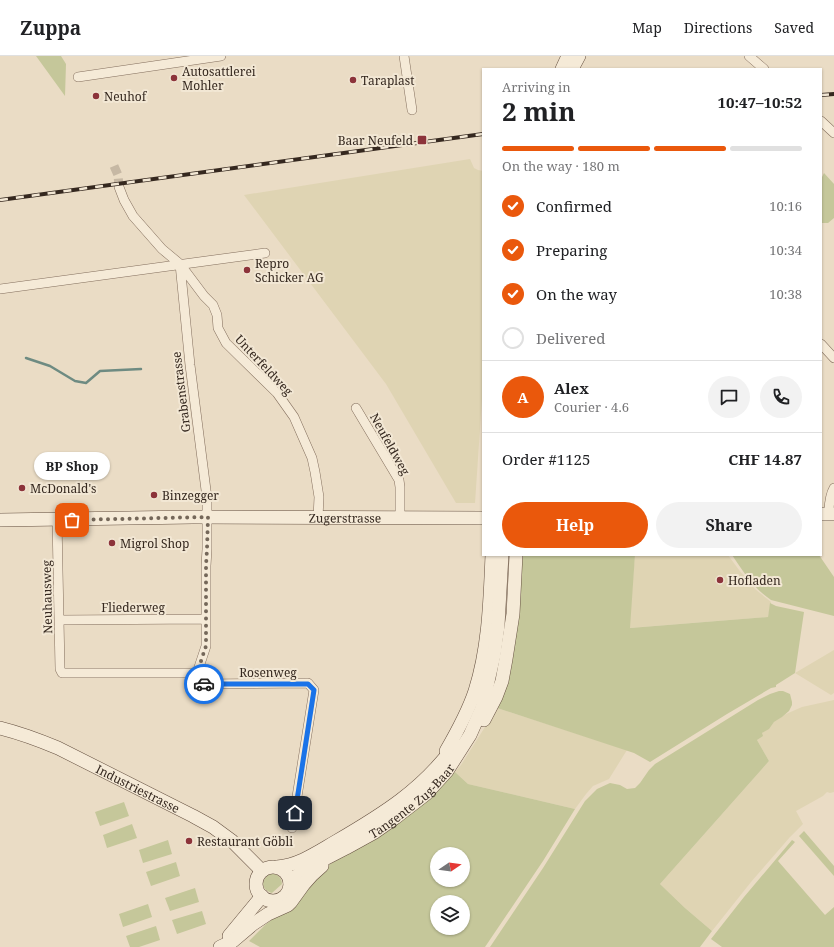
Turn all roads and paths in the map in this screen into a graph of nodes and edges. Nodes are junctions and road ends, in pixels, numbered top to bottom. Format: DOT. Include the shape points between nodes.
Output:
graph roads {
  1 [pos="221,56"];
  2 [pos="404,56"];
  3 [pos="568,56"];
  4 [pos="579,56"];
  5 [pos="749,56"];
  6 [pos="562,68"];
  7 [pos="573,68"];
  8 [pos="763,68"];
  9 [pos="78,77"];
  10 [pos="412,110"];
  11 [pos="822,122"];
  12 [pos="834,133"];
  13 [pos="119,187"];
  14 [pos="265,253"];
  15 [pos="180,264"];
  16 [pos="0,289"];
  17 [pos="822,345"];
  18 [pos="834,358"];
  19 [pos="356,408"];
  20 [pos="834,488"];
  21 [pos="828,514"];
  22 [pos="208,517"];
  23 [pos="318,518"];
  24 [pos="400,518"];
  25 [pos="482,518"];
  26 [pos="0,520"];
  27 [pos="57,520"];
  28 [pos="492,556"];
  29 [pos="502,556"];
  30 [pos="516,556"];
  31 [pos="206,619"];
  32 [pos="59,620"];
  33 [pos="197,673"];
  34 [pos="0,728"];
  35 [pos="443,768"];
  36 [pos="292,828"];
  37 [pos="346,848"];
  38 [pos="277,867"];
  39 [pos="262,871"];
  40 [pos="290,883"];
  41 [pos="262,896"];
  42 [pos="220,947"];
  1 -- 9 [label="street"];
  2 -- 10 [label="street"];
  3 -- 6 [label="main road"];
  4 -- 7 [label="main road"];
  5 -- 8 [label="street"];
  11 -- 12 [label="street"];
  13 -- 15 [label="street, Unterfeldweg" via="133,216 162,249"];
  14 -- 15 [label="street"];
  15 -- 16 [label="street"];
  15 -- 22 [label="street, Grabenstrasse"];
  15 -- 23 [label="street, Unterfeldweg" via="212,305 217,315 218,328 226,343 277,393 294,417 312,458 319,497"];
  17 -- 18 [label="street"];
  19 -- 24 [label="street, Neufeldweg" via="398,480"];
  20 -- 21 [label="street"];
  22 -- 23 [label="main road, Zugerstrasse"];
  22 -- 27 [label="main road, Zugerstrasse"];
  22 -- 31 [label="street"];
  23 -- 24 [label="main road, Zugerstrasse"];
  24 -- 25 [label="main road, Zugerstrasse"];
  26 -- 27 [label="main road, Zugerstrasse"];
  27 -- 32 [label="street, Neuhausweg"];
  28 -- 35 [label="main road" via="489,618 484,654 475,691"];
  29 -- 35 [label="main road, Tangente Zug-Baar" via="498,626 489,679"];
  30 -- 35 [label="main road" via="512,614 502,681 476,735 464,752"];
  31 -- 32 [label="street, Fliederweg"];
  31 -- 33 [label="street" via="206,646"];
  32 -- 33 [label="street, Neuhausweg" via="62,673"];
  33 -- 36 [label="street, Rosenweg" via="197,678 204,684 308,684 314,690"];
  34 -- 39 [label="main road, Industriestrasse" via="58,748 193,816 232,842"];
  35 -- 37 [label="main road, Tangente Zug-Baar" via="426,794 375,832"];
  35 -- 38 [label="main road, Tangente Zug-Baar" via="369,822 298,863"];
  37 -- 40 [label="main road, Tangente Zug-Baar" via="303,871"];
  37 -- 42 [label="main road" via="312,875 288,905 268,914 233,941"];
  38 -- 39 [label="main road" via="269,867"];
  38 -- 40 [label="main road" via="285,871"];
  39 -- 41 [label="main road" via="256,883"];
  40 -- 41 [label="main road" via="288,891 280,899 273,901"];
  41 -- 42 [label="main road"];
}
